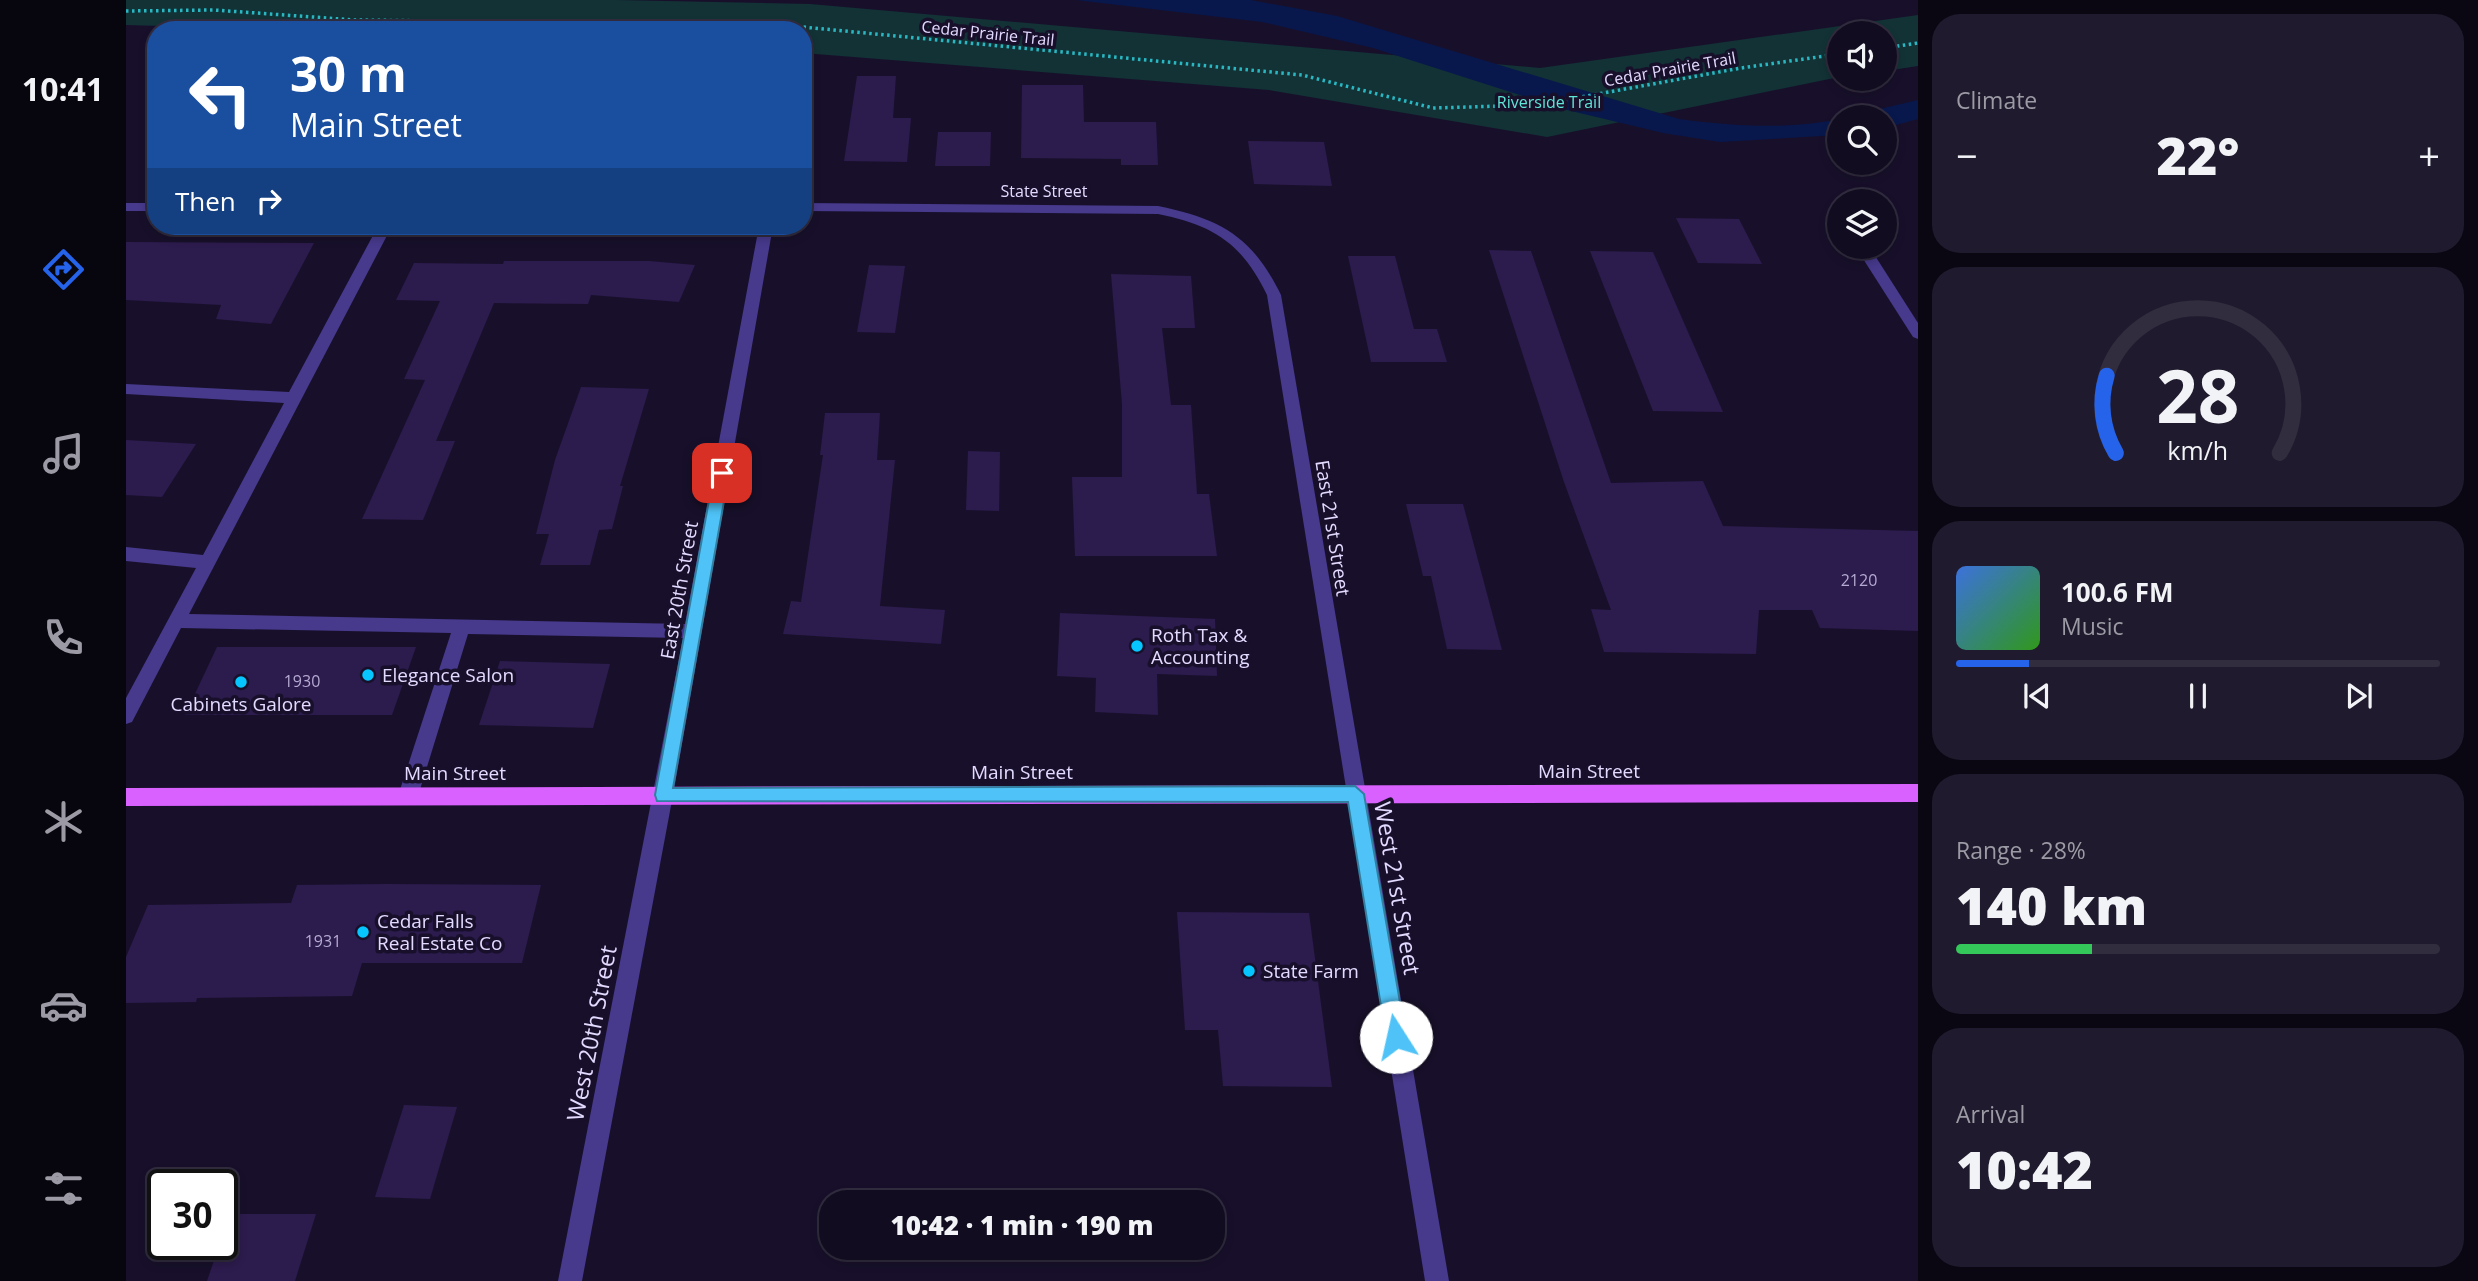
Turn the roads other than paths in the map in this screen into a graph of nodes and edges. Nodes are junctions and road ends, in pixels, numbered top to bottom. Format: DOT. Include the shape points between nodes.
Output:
graph roads {
  1 [pos="126,207"];
  2 [pos="147,207"];
  3 [pos="812,207"];
  4 [pos="379,235"];
  5 [pos="764,235"];
  6 [pos="1870,259"];
  7 [pos="1264,271"];
  8 [pos="1918,334"];
  9 [pos="126,388"];
  10 [pos="293,398"];
  11 [pos="126,554"];
  12 [pos="206,562"];
  13 [pos="176,621"];
  14 [pos="462,626"];
  15 [pos="693,631"];
  16 [pos="126,716"];
  17 [pos="1918,793"];
  18 [pos="1355,794"];
  19 [pos="663,795"];
  20 [pos="408,796"];
  21 [pos="126,797"];
  22 [pos="570,1281"];
  23 [pos="1437,1281"];
  1 -- 2 [label="street"];
  3 -- 7 [label="street, State Street" via="1158,210 1188,215 1235,238"];
  4 -- 10 [label="street"];
  5 -- 15 [label="street, East 20th Street"];
  6 -- 8 [label="street"];
  7 -- 18 [label="street, East 21st Street" via="1274,295"];
  9 -- 10 [label="street"];
  10 -- 12 [label="street"];
  11 -- 12 [label="street"];
  12 -- 13 [label="street"];
  13 -- 14 [label="street"];
  13 -- 16 [label="street"];
  14 -- 15 [label="street"];
  14 -- 20 [label="street"];
  15 -- 19 [label="street, East 20th Street"];
  17 -- 18 [label="main road, Main Street"];
  18 -- 19 [label="main road, Main Street"];
  18 -- 23 [label="street, West 21st Street"];
  19 -- 20 [label="main road, Main Street"];
  19 -- 22 [label="street, West 20th Street"];
  20 -- 21 [label="main road, Main Street"];
}
